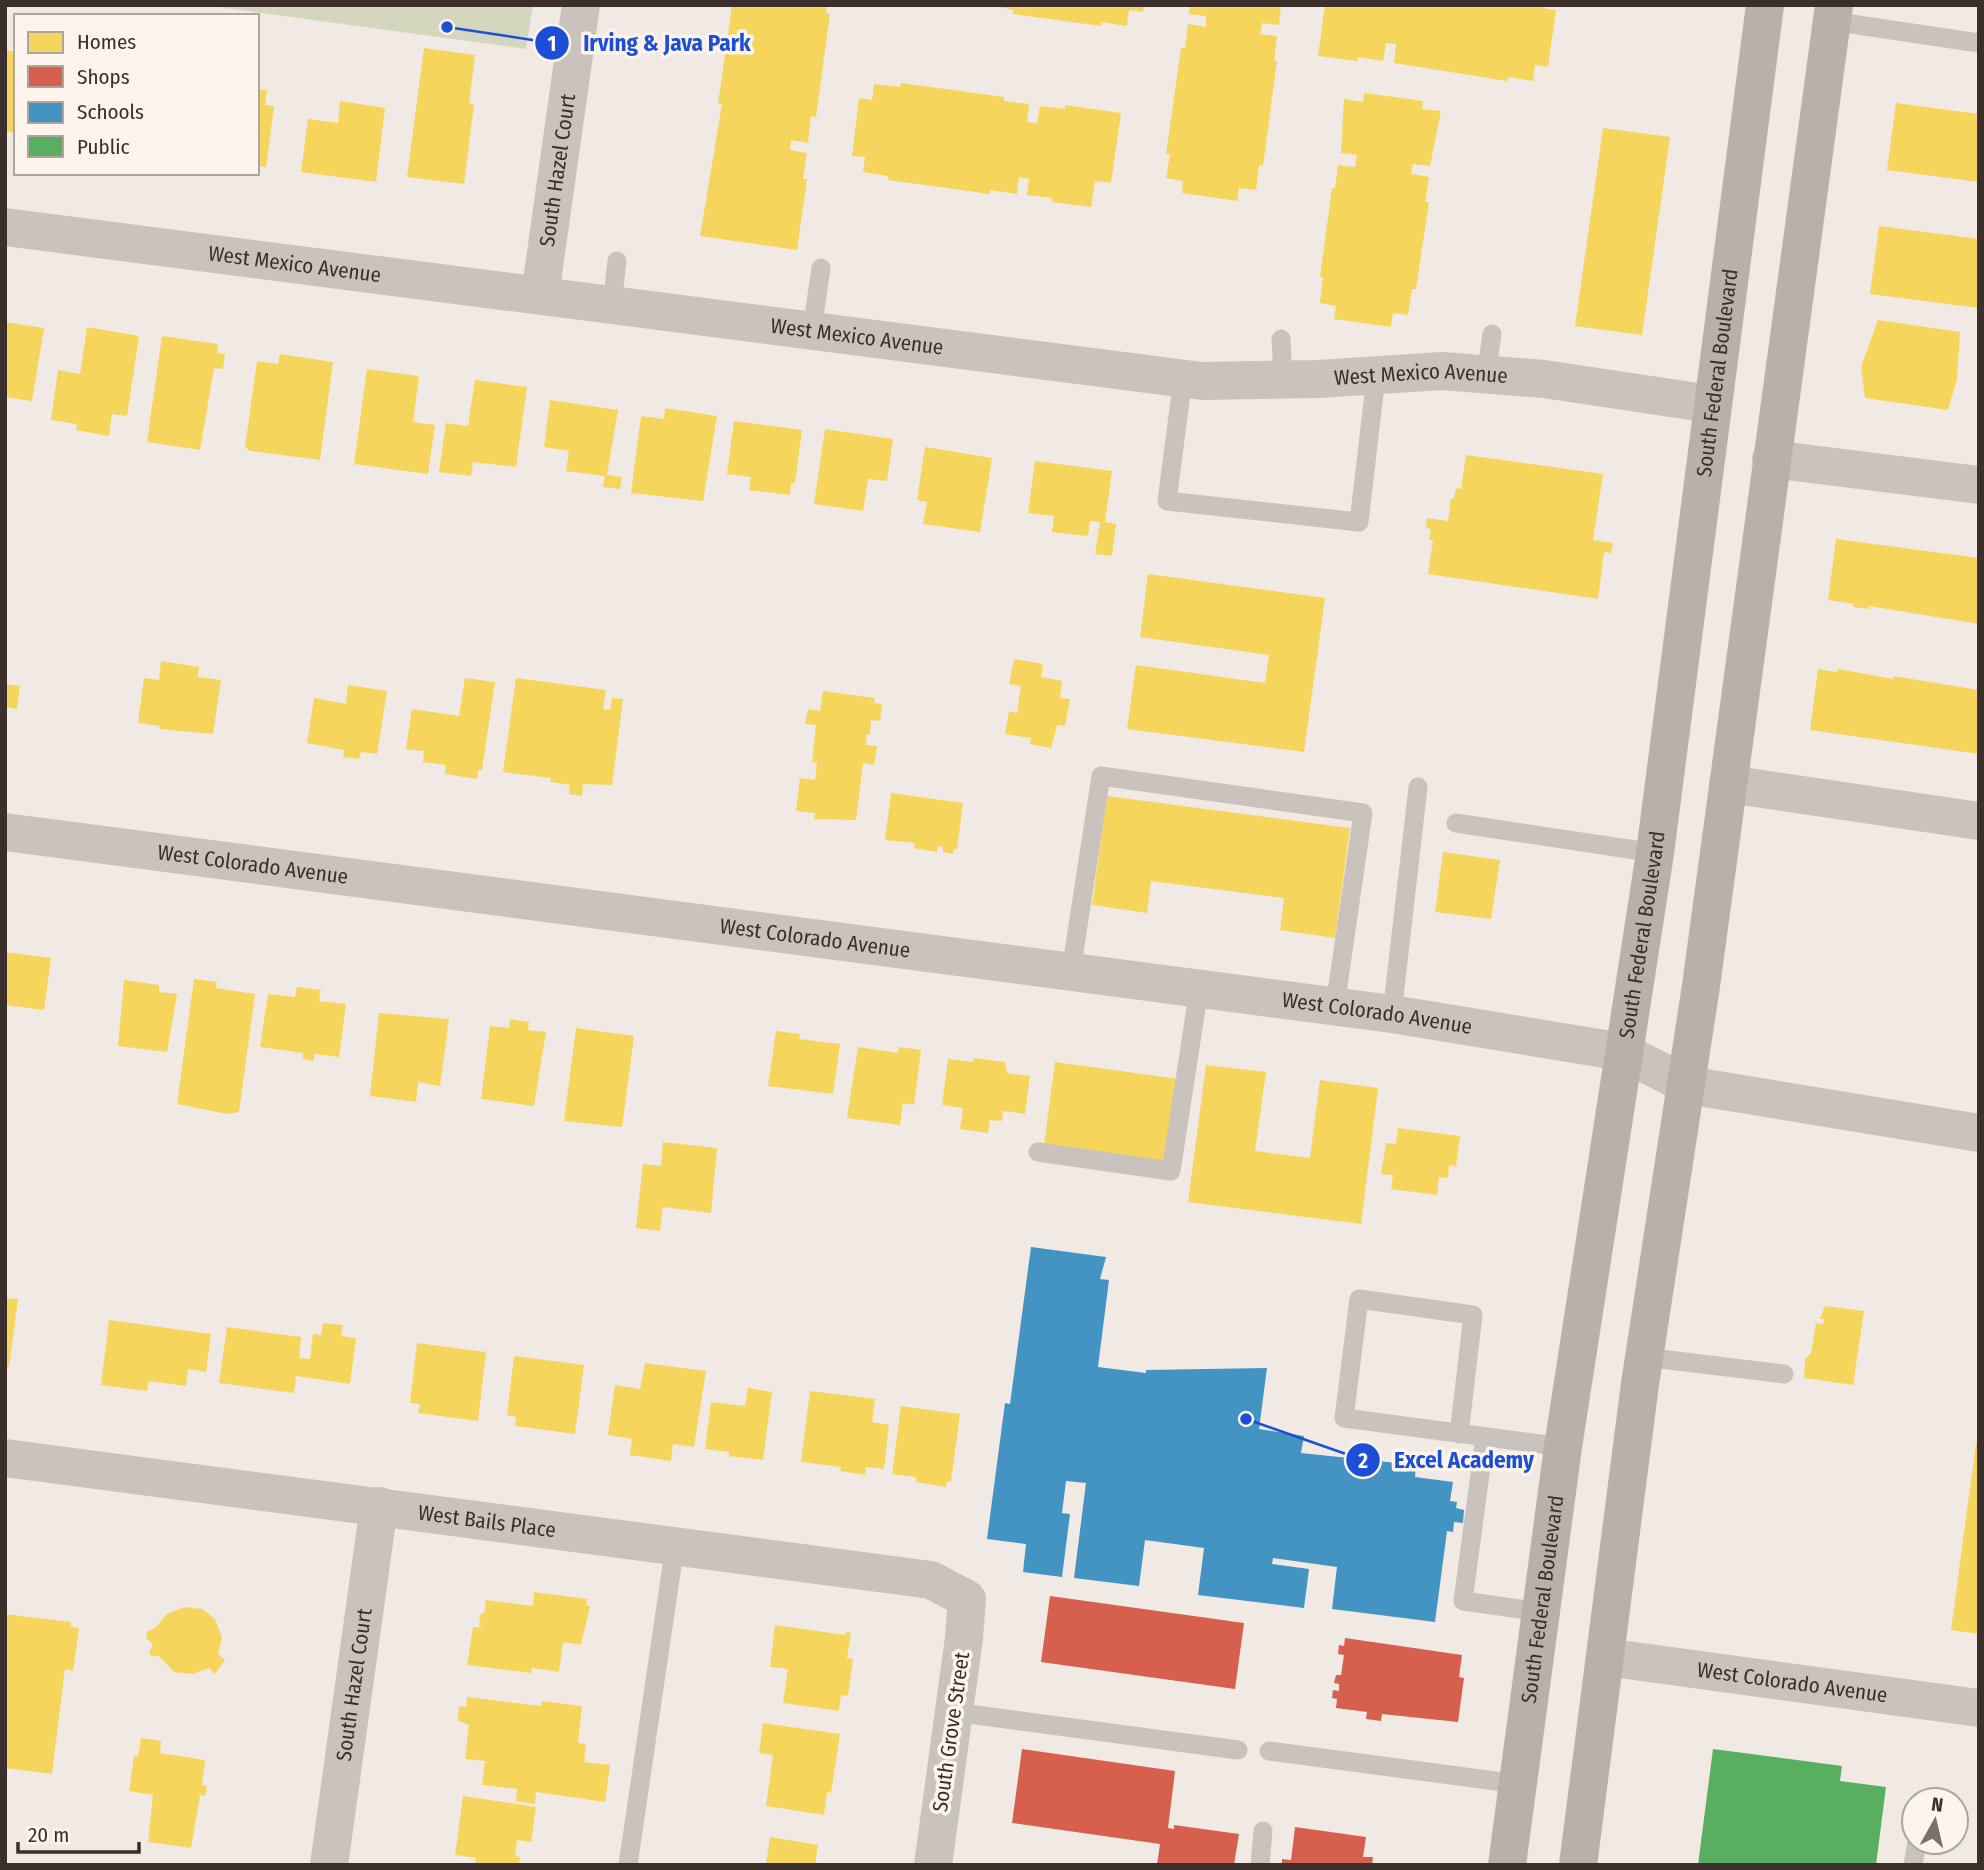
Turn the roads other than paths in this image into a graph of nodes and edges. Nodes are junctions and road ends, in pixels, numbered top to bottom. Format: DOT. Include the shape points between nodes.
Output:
graph roads {
  1 [pos="581,5"];
  2 [pos="1765,5"];
  3 [pos="1833,13"];
  4 [pos="1979,43"];
  5 [pos="5,227"];
  6 [pos="617,261"];
  7 [pos="821,268"];
  8 [pos="540,295"];
  9 [pos="611,304"];
  10 [pos="812,330"];
  11 [pos="1492,334"];
  12 [pos="1281,339"];
  13 [pos="1486,375"];
  14 [pos="1376,376"];
  15 [pos="1183,378"];
  16 [pos="1283,379"];
  17 [pos="1711,404"];
  18 [pos="1771,459"];
  19 [pos="1979,485"];
  20 [pos="1728,783"];
  21 [pos="1418,787"];
  22 [pos="1979,821"];
  23 [pos="1456,823"];
  24 [pos="5,832"];
  25 [pos="1655,853"];
  26 [pos="1071,971"];
  27 [pos="1199,989"];
  28 [pos="1335,1006"];
  29 [pos="1392,1014"];
  30 [pos="1623,1052"];
  31 [pos="1687,1085"];
  32 [pos="1979,1133"];
  33 [pos="1038,1152"];
  34 [pos="1644,1357"];
  35 [pos="1784,1374"];
  36 [pos="1459,1434"];
  37 [pos="1485,1437"];
  38 [pos="1563,1447"];
  39 [pos="5,1458"];
  40 [pos="379,1506"];
  41 [pos="675,1545"];
  42 [pos="967,1599"];
  43 [pos="1541,1612"];
  44 [pos="1605,1657"];
  45 [pos="1979,1708"];
  46 [pos="954,1712"];
  47 [pos="1238,1750"];
  48 [pos="1269,1751"];
  49 [pos="1518,1784"];
  50 [pos="1264,1831"];
  51 [pos="329,1865"];
  52 [pos="628,1865"];
  53 [pos="933,1865"];
  54 [pos="1260,1865"];
  55 [pos="1507,1865"];
  56 [pos="1578,1865"];
  1 -- 8 [label="street, South Hazel Court"];
  2 -- 17 [label="main road, South Federal Boulevard"];
  3 -- 4 [label="lane"];
  3 -- 18 [label="main road"];
  5 -- 8 [label="street, West Mexico Avenue"];
  6 -- 9 [label="lane"];
  7 -- 10 [label="lane"];
  8 -- 9 [label="street, West Mexico Avenue"];
  9 -- 10 [label="street, West Mexico Avenue"];
  10 -- 15 [label="street, West Mexico Avenue"];
  11 -- 13 [label="lane"];
  12 -- 16 [label="lane"];
  13 -- 14 [label="street, West Mexico Avenue" via="1441,370"];
  13 -- 17 [label="street, West Mexico Avenue"];
  14 -- 15 [label="lane" via="1359,522 1167,501"];
  14 -- 16 [label="street, West Mexico Avenue"];
  15 -- 16 [label="street, West Mexico Avenue"];
  17 -- 25 [label="main road, South Federal Boulevard"];
  18 -- 19 [label="street"];
  18 -- 20 [label="main road"];
  20 -- 22 [label="street"];
  20 -- 31 [label="main road"];
  21 -- 29 [label="lane"];
  23 -- 25 [label="lane"];
  24 -- 26 [label="street, West Colorado Avenue"];
  25 -- 30 [label="main road, South Federal Boulevard"];
  26 -- 27 [label="street, West Colorado Avenue"];
  26 -- 28 [label="lane" via="1101,776 1363,813"];
  27 -- 28 [label="street, West Colorado Avenue"];
  27 -- 33 [label="lane" via="1171,1171"];
  28 -- 29 [label="street, West Colorado Avenue"];
  29 -- 30 [label="street, West Colorado Avenue"];
  30 -- 31 [label="street, West Colorado Avenue"];
  30 -- 38 [label="main road, South Federal Boulevard"];
  31 -- 32 [label="street, West Colorado Avenue"];
  31 -- 34 [label="main road"];
  34 -- 35 [label="lane"];
  34 -- 44 [label="main road"];
  36 -- 36 [label="lane" via="1473,1315 1359,1299 1344,1418"];
  36 -- 37 [label="lane"];
  37 -- 38 [label="lane"];
  37 -- 43 [label="lane" via="1463,1601"];
  38 -- 43 [label="main road, South Federal Boulevard"];
  39 -- 40 [label="street, West Bails Place"];
  40 -- 41 [label="street, West Bails Place"];
  40 -- 51 [label="street, South Hazel Court"];
  41 -- 42 [label="street, West Bails Place" via="931,1580"];
  41 -- 52 [label="lane"];
  42 -- 46 [label="street, South Grove Street"];
  43 -- 49 [label="main road, South Federal Boulevard"];
  44 -- 45 [label="street, West Colorado Avenue"];
  44 -- 56 [label="main road"];
  46 -- 47 [label="lane"];
  46 -- 53 [label="street, South Grove Street"];
  48 -- 49 [label="lane"];
  49 -- 55 [label="main road, South Federal Boulevard"];
  50 -- 54 [label="lane"];
}
